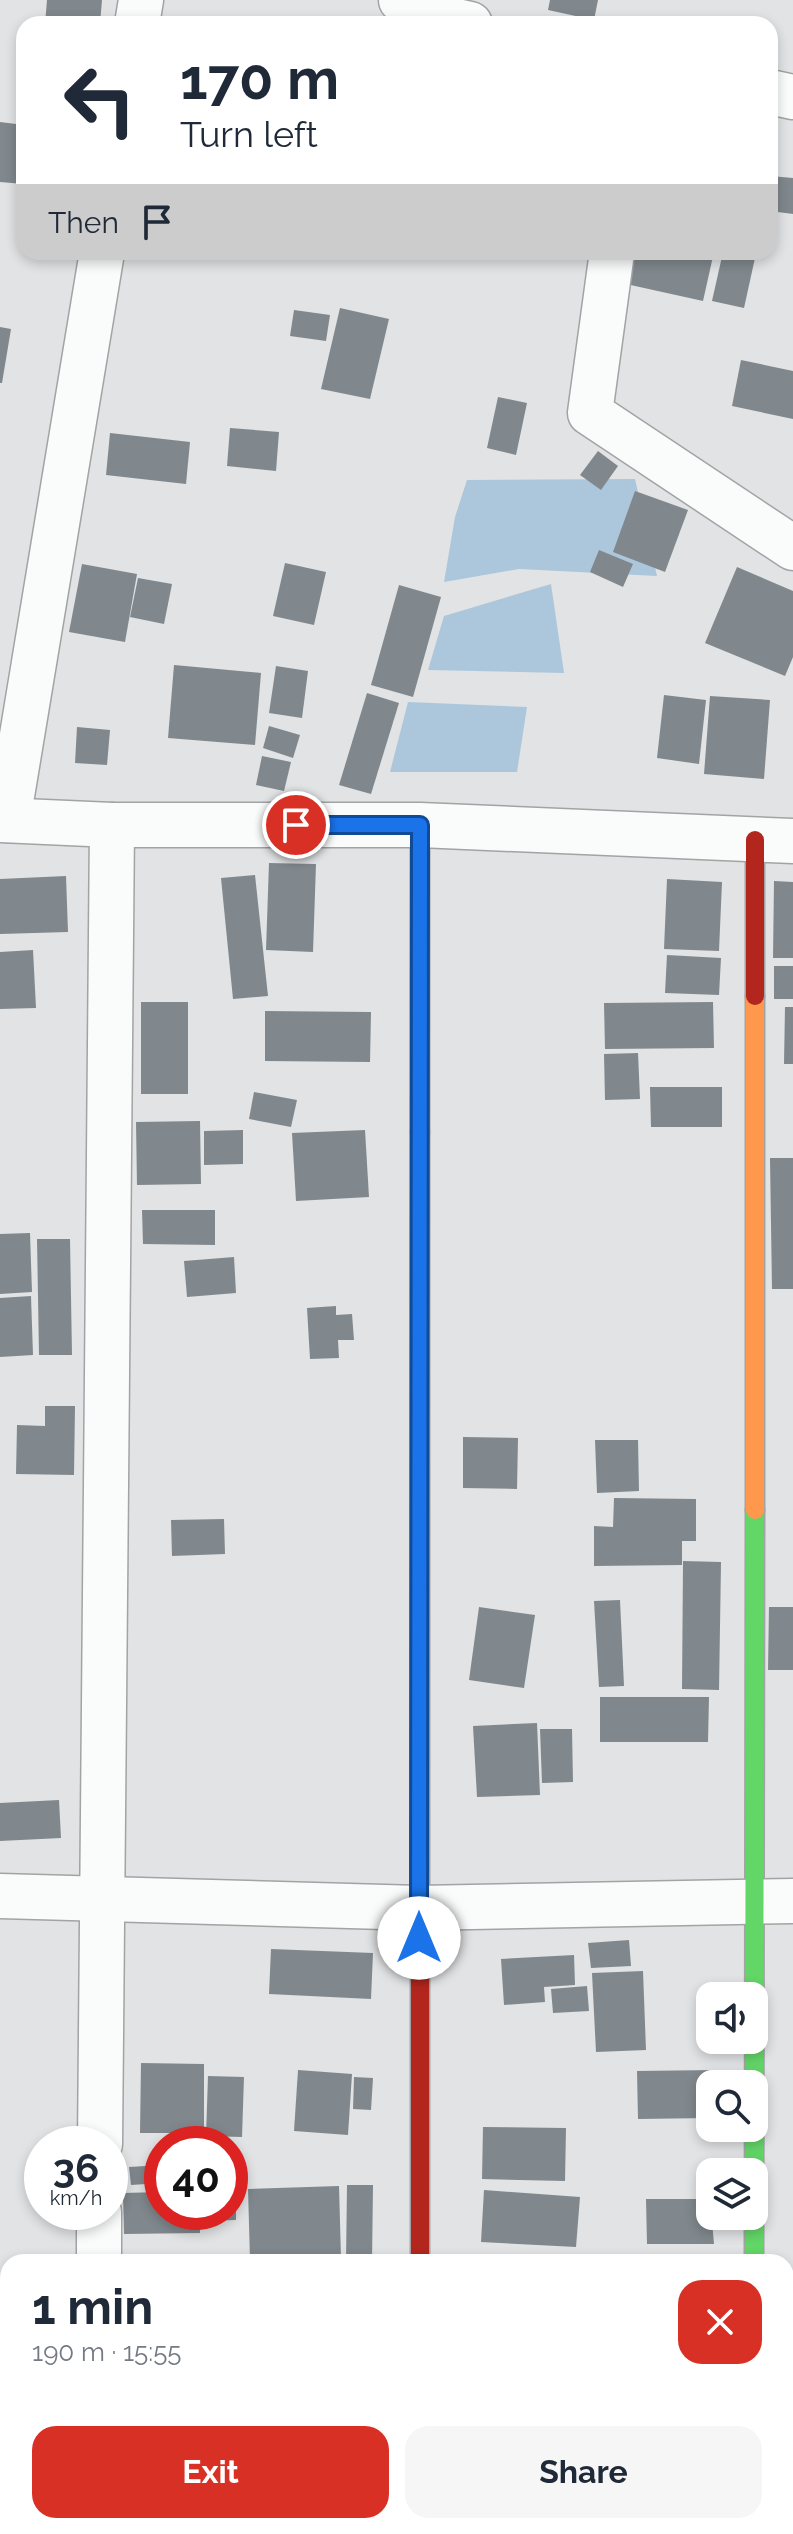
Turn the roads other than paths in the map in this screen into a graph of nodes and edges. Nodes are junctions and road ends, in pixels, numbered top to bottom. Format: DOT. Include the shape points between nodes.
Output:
graph roads {
  1 [pos="412,2"];
  2 [pos="436,16"];
  3 [pos="101,260"];
  4 [pos="611,260"];
  5 [pos="793,548"];
  6 [pos="4,820"];
  7 [pos="112,825"];
  8 [pos="420,825"];
  9 [pos="774,840"];
  10 [pos="0,1896"];
  11 [pos="103,1900"];
  12 [pos="775,1901"];
  13 [pos="419,1908"];
  14 [pos="100,2126"];
  15 [pos="99,2230"];
  16 [pos="99,2254"];
  17 [pos="420,2254"];
  18 [pos="754,2254"];
  1 -- 2 [label="street"];
  3 -- 6 [label="street"];
  4 -- 5 [label="street" via="590,413"];
  6 -- 7 [label="street"];
  7 -- 8 [label="street"];
  7 -- 11 [label="street"];
  8 -- 9 [label="street"];
  8 -- 13 [label="street"];
  9 -- 12 [label="street"];
  10 -- 11 [label="street"];
  11 -- 13 [label="street"];
  11 -- 14 [label="street"];
  12 -- 13 [label="street"];
  12 -- 18 [label="street"];
  13 -- 17 [label="street"];
  15 -- 16 [label="street"];
}
